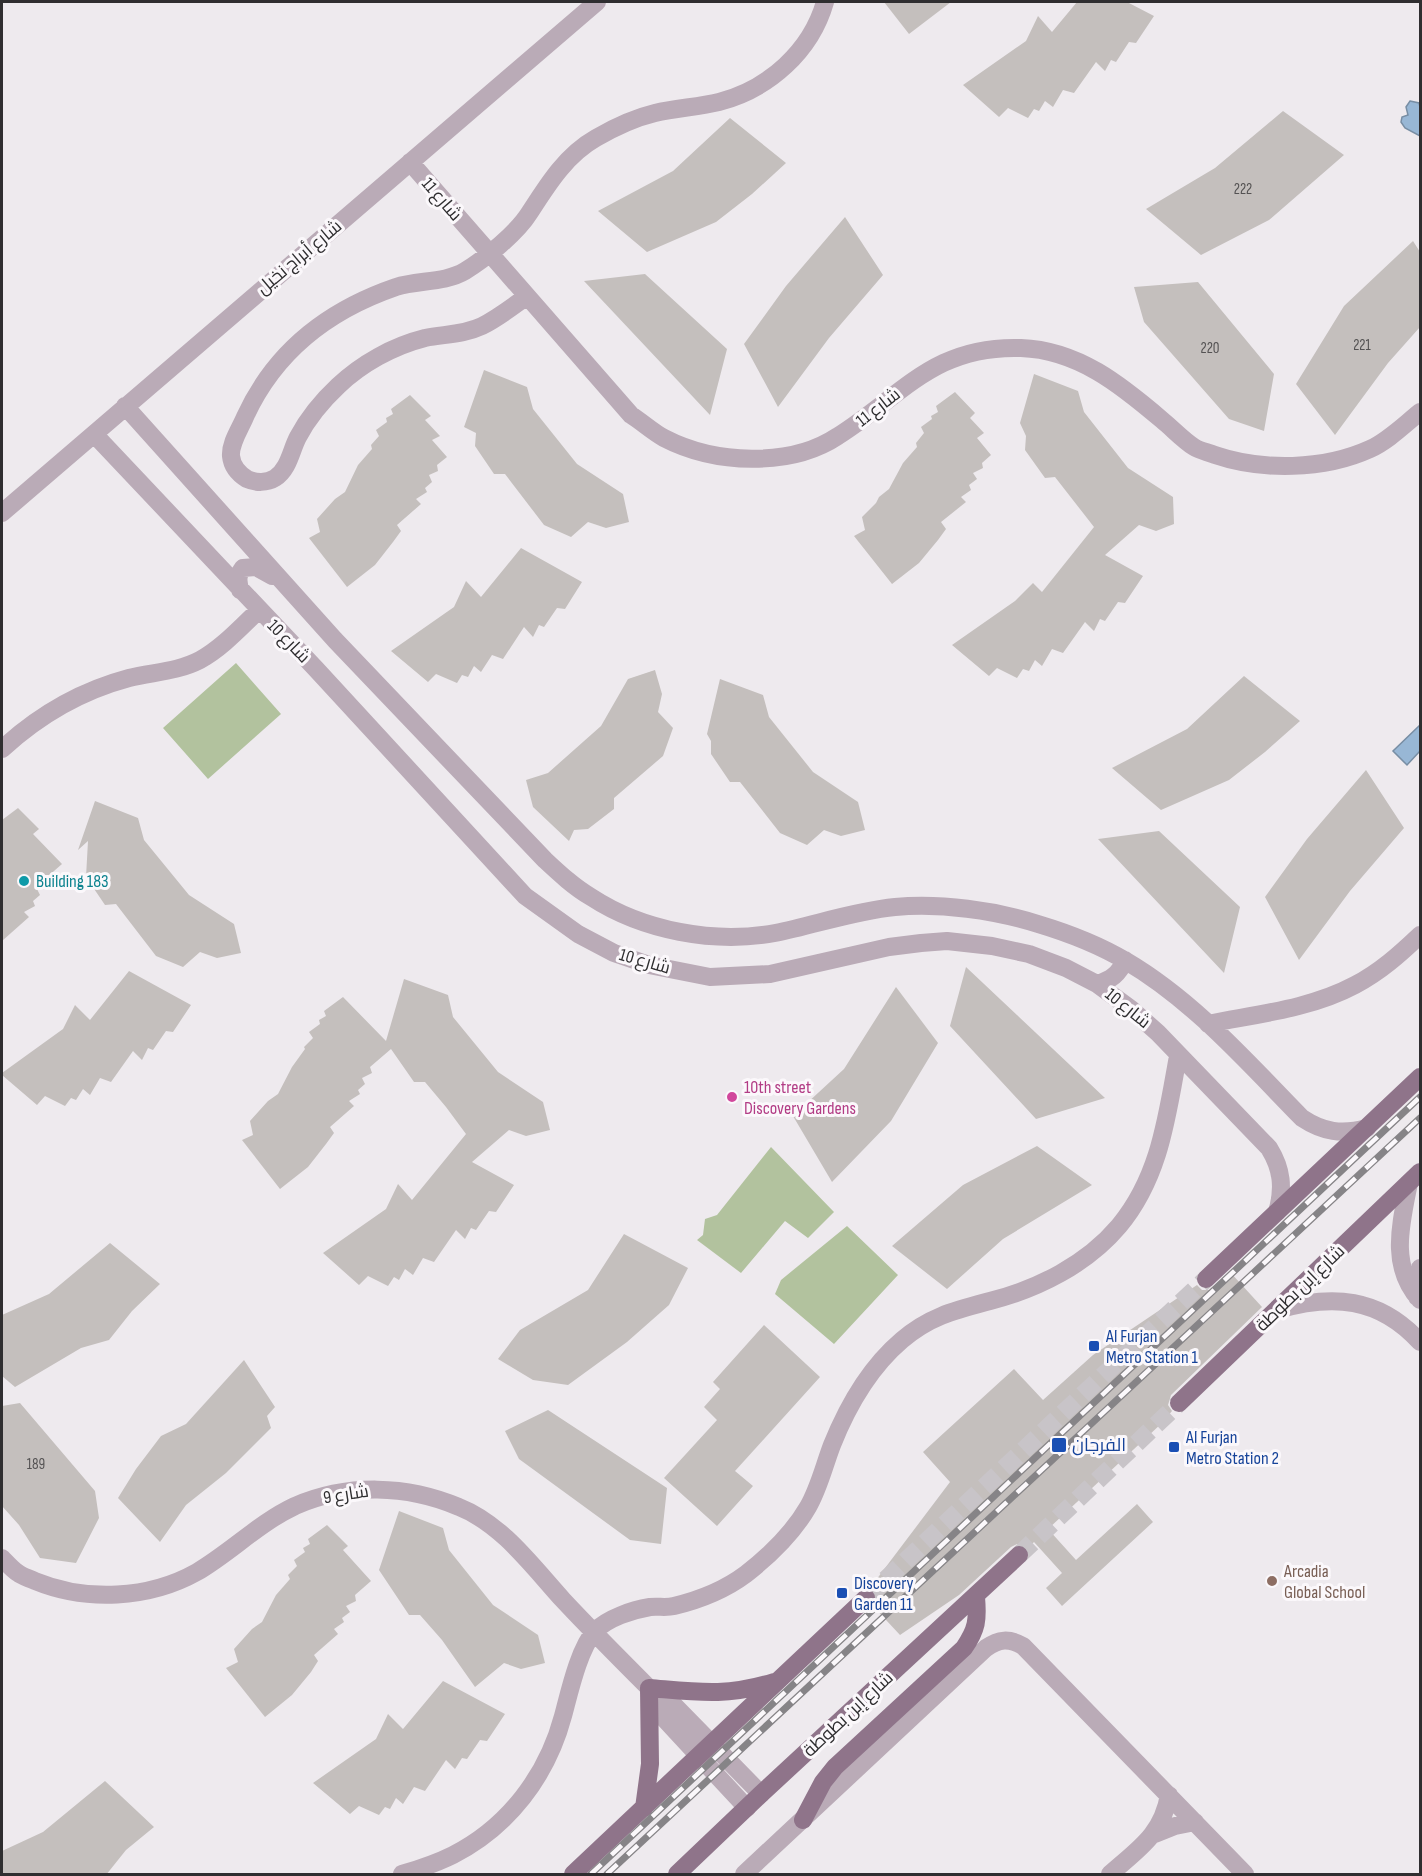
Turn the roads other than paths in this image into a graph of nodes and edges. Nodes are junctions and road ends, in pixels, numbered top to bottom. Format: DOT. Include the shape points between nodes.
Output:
graph roads {
  1 [pos="597,2"];
  2 [pos="825,2"];
  3 [pos="410,162"];
  4 [pos="488,253"];
  5 [pos="526,297"];
  6 [pos="125,406"];
  7 [pos="1420,412"];
  8 [pos="94,434"];
  9 [pos="2,513"];
  10 [pos="288,588"];
  11 [pos="240,590"];
  12 [pos="259,610"];
  13 [pos="2,749"];
  14 [pos="1420,935"];
  15 [pos="1125,960"];
  16 [pos="1097,984"];
  17 [pos="1208,1024"];
  18 [pos="1178,1056"];
  19 [pos="1195,1073"];
  20 [pos="1420,1077"];
  21 [pos="1171,1092"];
  22 [pos="1367,1128"];
  23 [pos="1415,1177"];
  24 [pos="1276,1212"];
  25 [pos="1420,1268"];
  26 [pos="1206,1279"];
  27 [pos="1419,1299"];
  28 [pos="1276,1310"];
  29 [pos="1420,1342"];
  30 [pos="1179,1403"];
  31 [pos="1019,1555"];
  32 [pos="2,1558"];
  33 [pos="976,1597"];
  34 [pos="866,1598"];
  35 [pos="594,1632"];
  36 [pos="779,1680"];
  37 [pos="649,1688"];
  38 [pos="712,1743"];
  39 [pos="699,1756"];
  40 [pos="761,1794"];
  41 [pos="1169,1795"];
  42 [pos="644,1808"];
  43 [pos="747,1808"];
  44 [pos="803,1820"];
  45 [pos="1195,1822"];
  46 [pos="1155,1834"];
  47 [pos="402,1875"];
  48 [pos="573,1875"];
  49 [pos="677,1875"];
  50 [pos="744,1875"];
  51 [pos="1110,1875"];
  52 [pos="1245,1875"];
  1 -- 3 [label="street, شارع أبراج نخيل"];
  2 -- 4 [label="street" via="808,40 788,65 763,84 721,102 625,122 591,140 555,174 520,225"];
  3 -- 4 [label="street, شارع 11"];
  3 -- 6 [label="street, شارع أبراج نخيل"];
  4 -- 5 [label="street, شارع 11"];
  4 -- 5 [label="street" via="463,272 400,285 356,302 315,327 280,360 253,399 231,455 242,476 265,482 285,469 316,410 365,365 426,338 481,326"];
  5 -- 7 [label="street, شارع 11" via="631,415 663,437 692,450 723,457 754,459 814,448 836,438 935,366 993,349 1040,350 1077,360 1122,387 1195,448 1262,466 1320,463 1370,449"];
  6 -- 8 [label="street, شارع أبراج نخيل"];
  6 -- 10 [label="street, شارع 10"];
  8 -- 9 [label="street, شارع أبراج نخيل"];
  8 -- 11 [label="street, شارع 10"];
  10 -- 11 [label="street" via="264,571 249,566 239,573"];
  10 -- 15 [label="street, شارع 10" via="545,861 593,899 624,914 657,926 731,937 771,933 895,907 943,907 1037,923"];
  11 -- 12 [label="street, شارع 10"];
  12 -- 13 [label="street" via="200,660 102,686 74,698 48,712"];
  12 -- 16 [label="street, شارع 10" via="525,896 578,934 614,953 649,965 710,976 770,974 889,947 947,941 1029,954"];
  14 -- 17 [label="street" via="1390,963 1355,985 1316,1002"];
  15 -- 16 [label="street" via="1114,976"];
  15 -- 17 [label="street, شارع 10"];
  16 -- 18 [label="street, شارع 10" via="1131,1009"];
  17 -- 22 [label="street, شارع 10" via="1313,1126 1340,1133"];
  18 -- 19 [label="street, شارع 10"];
  18 -- 21 [label="street"];
  19 -- 21 [label="street"];
  19 -- 24 [label="street, شارع 10" via="1269,1148 1276,1160 1282,1186"];
  20 -- 22 [label="main road"];
  21 -- 35 [label="street" via="1161,1143 1145,1187 1133,1208 1102,1244 1084,1259 1023,1291 957,1308 905,1337 864,1381 842,1422 818,1488 795,1526 744,1576 670,1607 630,1612"];
  22 -- 24 [label="main road"];
  23 -- 27 [label="street" via="1398,1245 1401,1265"];
  23 -- 28 [label="main road, شارع إبن بطوطة"];
  24 -- 26 [label="main road"];
  25 -- 27 [label="street"];
  28 -- 29 [label="street" via="1302,1302 1352,1302 1398,1322"];
  28 -- 30 [label="main road, شارع إبن بطوطة"];
  31 -- 33 [label="main road, شارع إبن بطوطة"];
  32 -- 35 [label="street, شارع 9" via="19,1574 45,1585 91,1594 130,1593 156,1588 196,1572 294,1507 354,1490 395,1490 436,1498 480,1519 501,1534"];
  33 -- 40 [label="main road, شارع إبن بطوطة"];
  33 -- 44 [label="main road" via="978,1618 974,1634 964,1648 835,1767"];
  34 -- 36 [label="main road"];
  35 -- 37 [label="street, شارع 9"];
  35 -- 47 [label="street" via="574,1675 550,1754 533,1785 483,1837 453,1855"];
  36 -- 37 [label="main road" via="722,1693"];
  36 -- 38 [label="main road"];
  37 -- 38 [label="street, شارع 9" via="670,1701"];
  37 -- 39 [label="street, شارع 9" via="658,1712"];
  37 -- 42 [label="main road" via="650,1764"];
  38 -- 39 [label="main road"];
  38 -- 40 [label="street, شارع 9"];
  39 -- 42 [label="main road"];
  39 -- 43 [label="street, شارع 9"];
  40 -- 43 [label="main road, شارع إبن بطوطة"];
  41 -- 44 [label="street" via="1023,1646 1004,1639 986,1648"];
  41 -- 45 [label="street"];
  41 -- 46 [label="street"];
  42 -- 48 [label="main road"];
  43 -- 49 [label="main road, شارع إبن بطوطة"];
  44 -- 50 [label="street"];
  45 -- 46 [label="street"];
  45 -- 52 [label="street"];
  46 -- 51 [label="street"];
}
